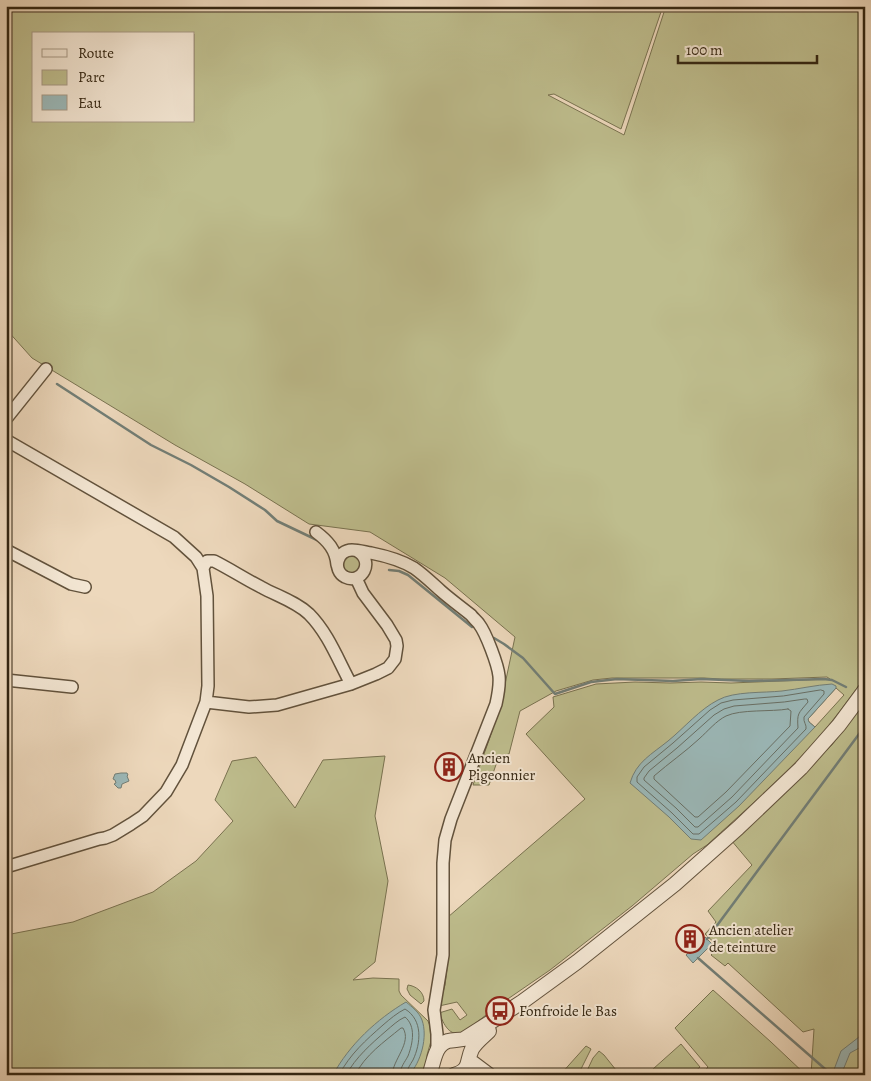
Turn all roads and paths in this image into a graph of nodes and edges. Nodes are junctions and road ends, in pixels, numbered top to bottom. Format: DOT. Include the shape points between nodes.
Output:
graph roads {
  1 [pos="46,369"];
  2 [pos="6,419"];
  3 [pos="6,440"];
  4 [pos="6,550"];
  5 [pos="355,550"];
  6 [pos="398,561"];
  7 [pos="338,567"];
  8 [pos="203,568"];
  9 [pos="359,576"];
  10 [pos="86,587"];
  11 [pos="6,680"];
  12 [pos="351,684"];
  13 [pos="72,687"];
  14 [pos="865,690"];
  15 [pos="206,702"];
  16 [pos="6,867"];
  17 [pos="522,1002"];
  18 [pos="435,1023"];
  19 [pos="454,1041"];
  20 [pos="436,1053"];
  21 [pos="469,1058"];
  22 [pos="458,1074"];
  23 [pos="429,1075"];
  24 [pos="488,1075"];
  1 -- 2 [label="street"];
  3 -- 8 [label="street" via="174,537"];
  4 -- 10 [label="street" via="71,584"];
  5 -- 6 [label="street"];
  5 -- 7 [label="street" via="341,555"];
  5 -- 7 [label="street" via="316,532 330,544"];
  5 -- 9 [label="street" via="366,561"];
  6 -- 9 [label="street" via="379,563"];
  6 -- 18 [label="street" via="414,568 479,624 499,677 496,704 445,840 443,955 434,1010"];
  7 -- 9 [label="street" via="344,576"];
  8 -- 12 [label="street" via="207,561 214,561 308,613 322,630"];
  8 -- 15 [label="street" via="207,588"];
  9 -- 12 [label="street" via="363,593 393,635 397,652 388,668"];
  11 -- 13 [label="street"];
  12 -- 15 [label="street" via="277,705 249,707"];
  14 -- 17 [label="street" via="801,768 738,828 675,884"];
  15 -- 16 [label="street" via="176,776 166,792 142,816 105,838"];
  17 -- 19 [label="street" via="474,1034"];
  17 -- 21 [label="street" via="479,1040"];
  18 -- 19 [label="street"];
  18 -- 20 [label="street"];
  19 -- 20 [label="street" via="443,1044"];
  19 -- 21 [label="street" via="465,1047"];
  20 -- 22 [label="street" via="441,1070"];
  20 -- 23 [label="street"];
  21 -- 22 [label="street" via="465,1069"];
  21 -- 24 [label="street"];
}
